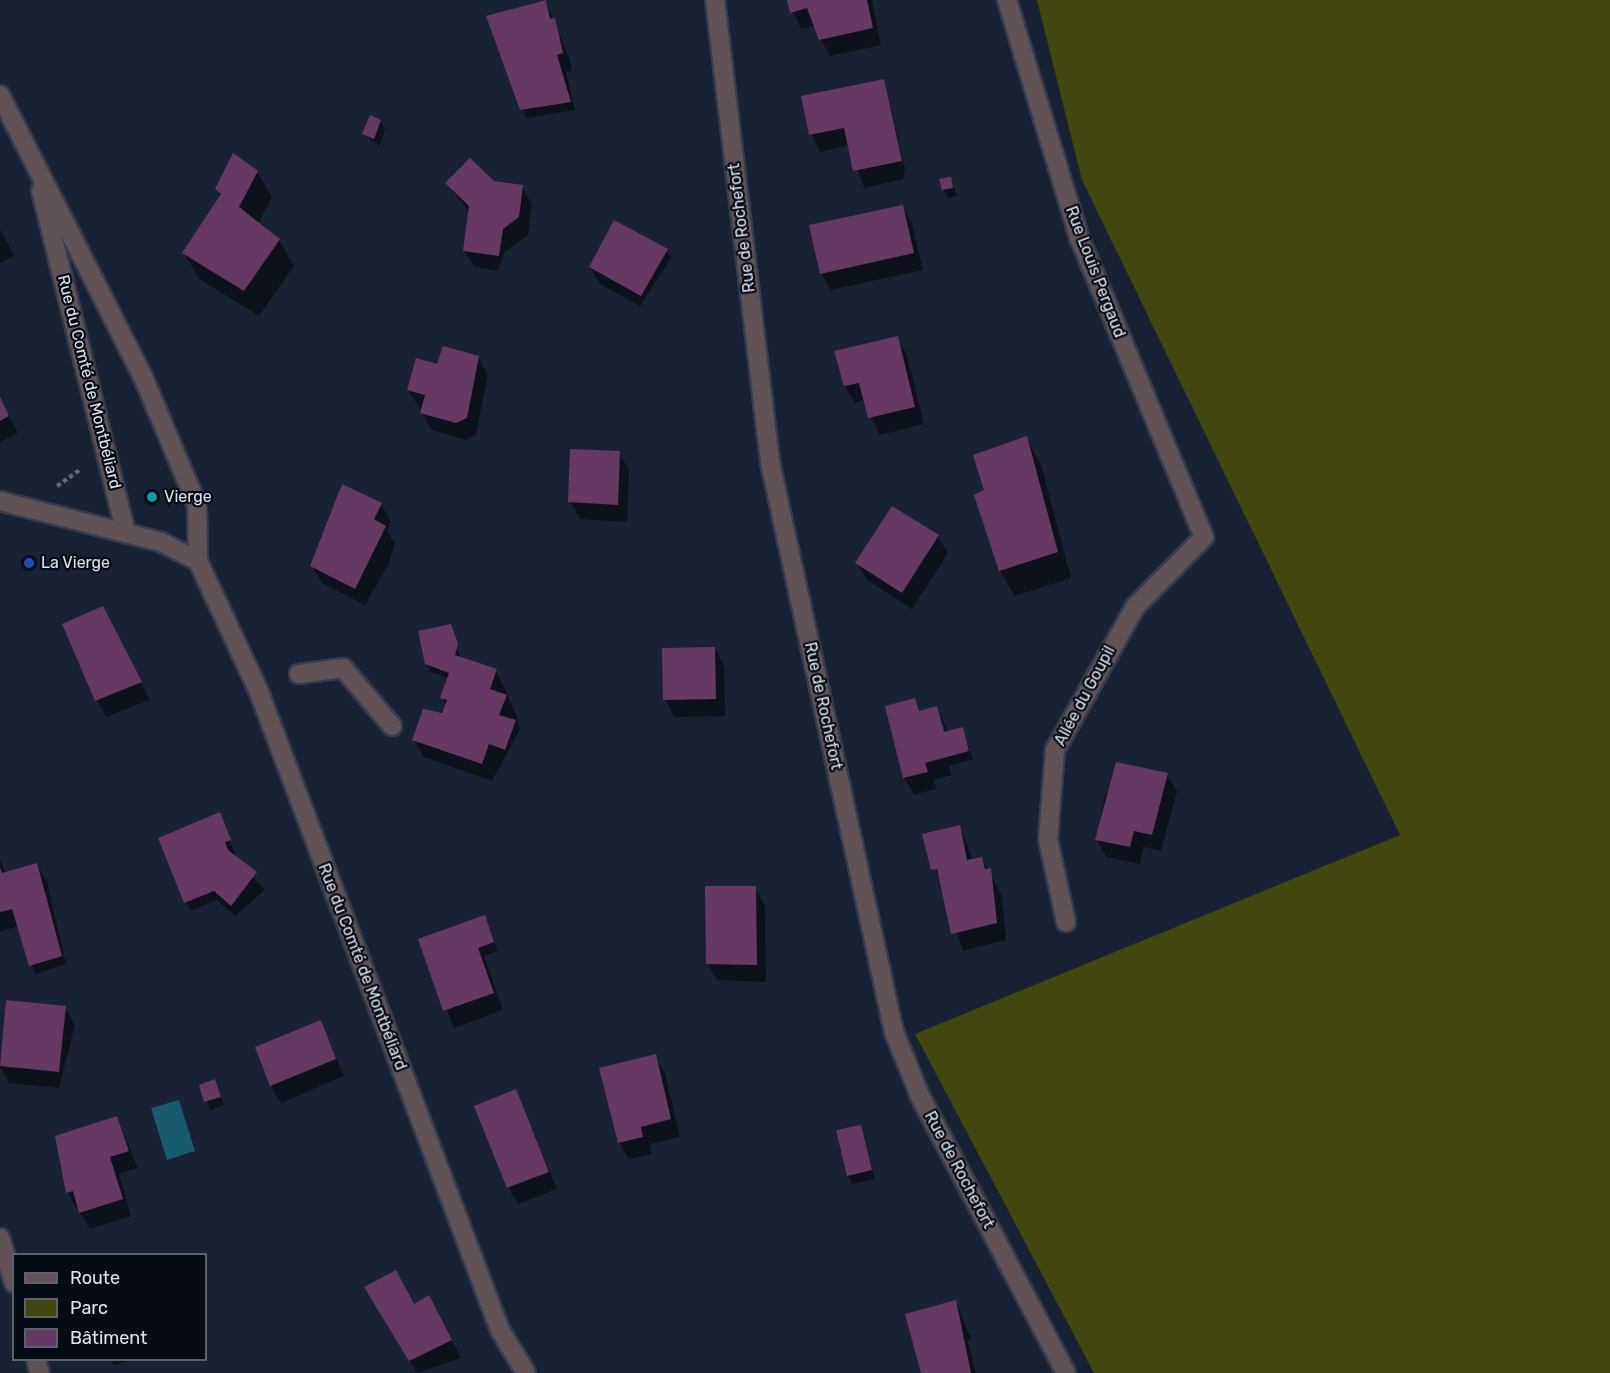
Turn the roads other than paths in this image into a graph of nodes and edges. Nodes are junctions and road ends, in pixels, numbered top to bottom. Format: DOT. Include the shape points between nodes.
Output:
graph roads {
  1 [pos="715,0"];
  2 [pos="1007,0"];
  3 [pos="0,95"];
  4 [pos="33,156"];
  5 [pos="0,501"];
  6 [pos="126,534"];
  7 [pos="1204,537"];
  8 [pos="198,561"];
  9 [pos="299,674"];
  10 [pos="392,726"];
  11 [pos="1066,922"];
  12 [pos="0,1238"];
  13 [pos="12,1277"];
  14 [pos="526,1373"];
  15 [pos="1066,1373"];
  1 -- 15 [label="street, Rue de Rochefort" via="770,462 894,1032 921,1098"];
  2 -- 7 [label="street, Rue Louis Pergaud" via="1079,237"];
  3 -- 4 [label="street, Rue du Comté de Montbéliard"];
  4 -- 6 [label="street, Rue du Comté de Montbéliard"];
  4 -- 8 [label="street, Rue du Comté de Montbéliard" via="142,377 197,505"];
  5 -- 6 [label="street"];
  6 -- 8 [label="street" via="161,542"];
  7 -- 11 [label="street, Allée du Goupil" via="1135,607 1055,750 1048,839"];
  8 -- 14 [label="street, Rue du Comté de Montbéliard" via="259,692 500,1330"];
  9 -- 10 [label="street" via="343,668"];
  12 -- 13 [label="street"];
}
